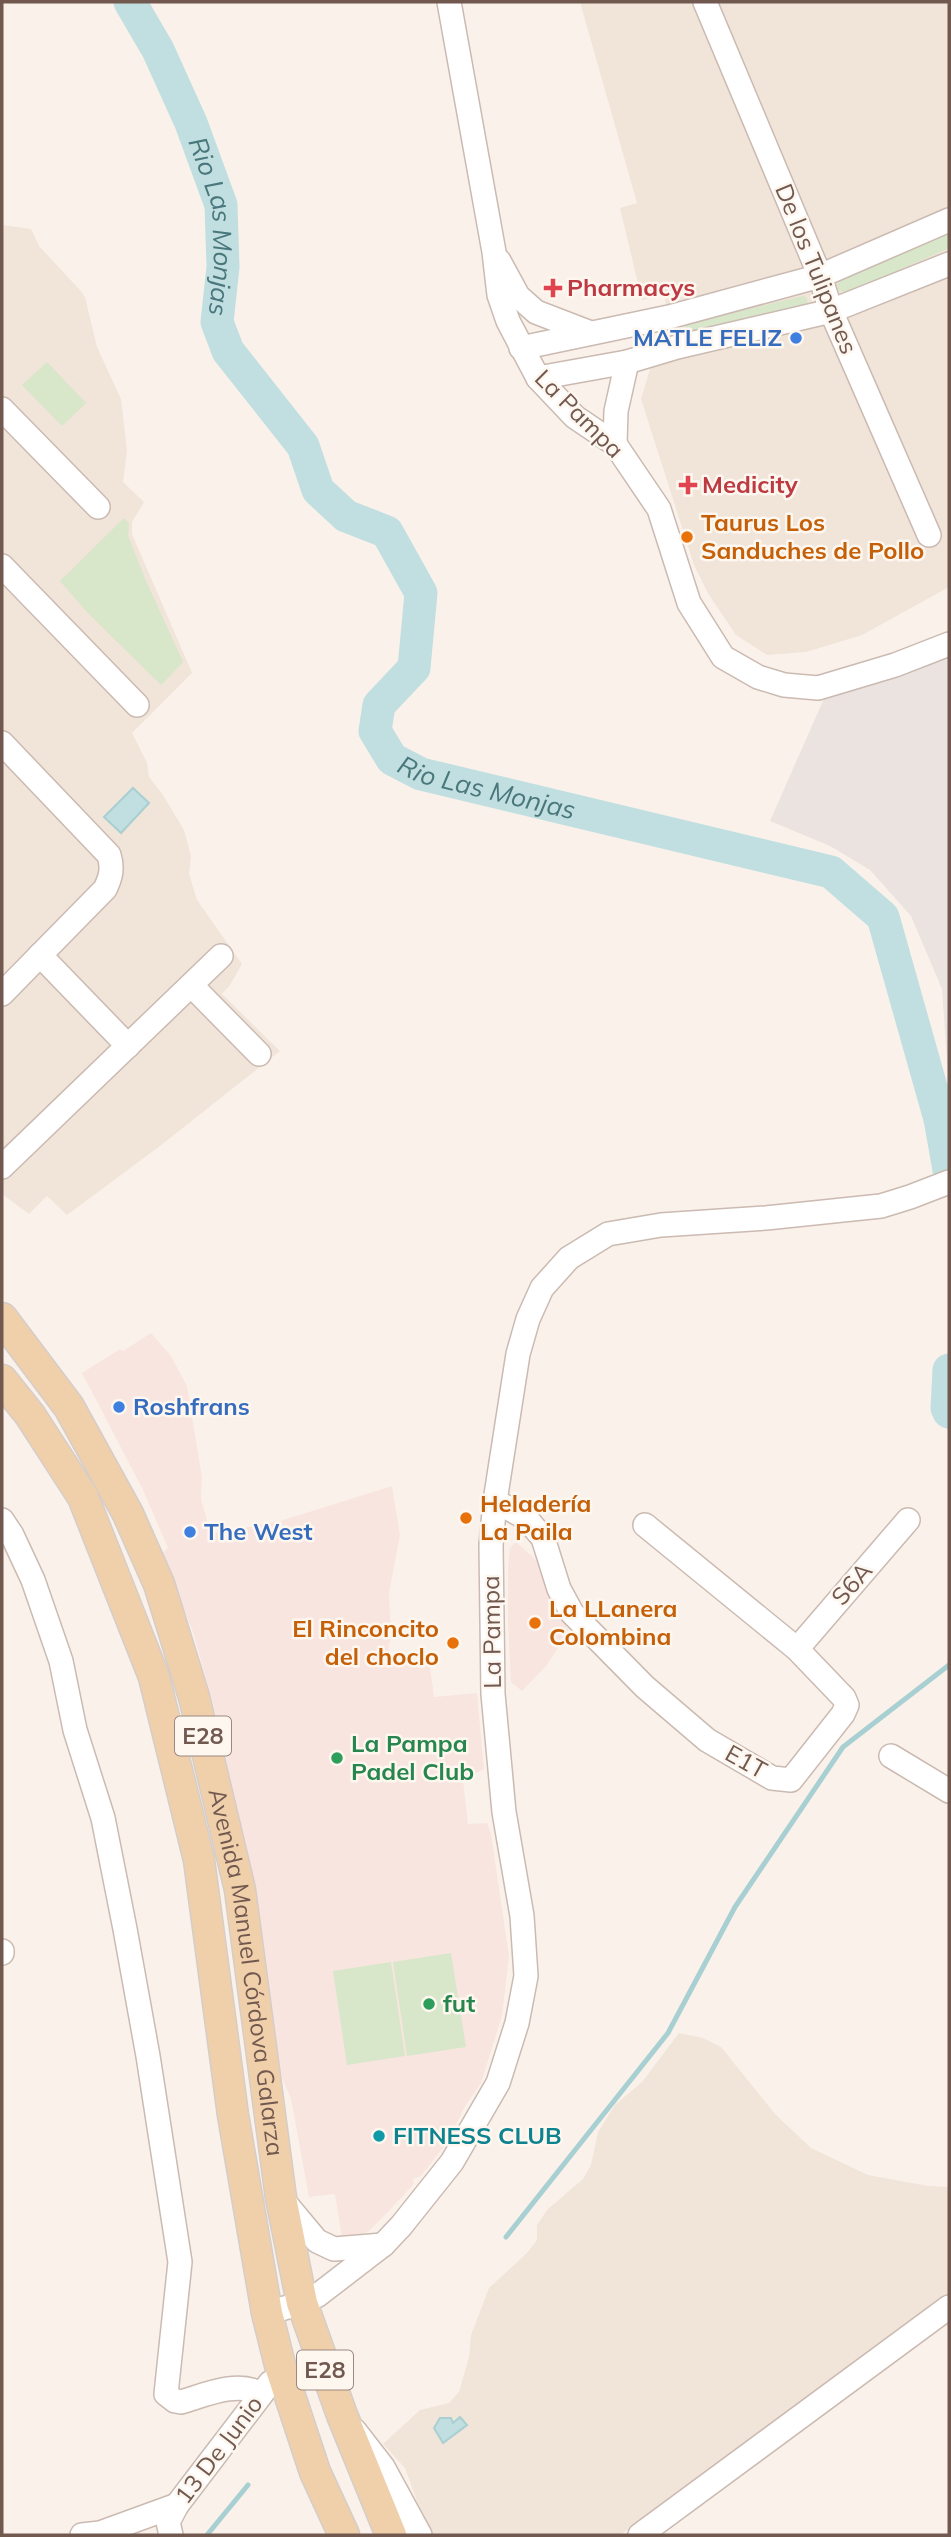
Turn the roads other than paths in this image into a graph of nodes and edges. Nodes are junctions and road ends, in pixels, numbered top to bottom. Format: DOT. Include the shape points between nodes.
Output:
graph roads {
  1 [pos="449,2"];
  2 [pos="705,2"];
  3 [pos="949,220"];
  4 [pos="494,252"];
  5 [pos="949,264"];
  6 [pos="820,276"];
  7 [pos="831,311"];
  8 [pos="591,333"];
  9 [pos="520,348"];
  10 [pos="627,362"];
  11 [pos="538,379"];
  12 [pos="2,409"];
  13 [pos="615,444"];
  14 [pos="98,508"];
  15 [pos="929,535"];
  16 [pos="2,566"];
  17 [pos="949,644"];
  18 [pos="136,705"];
  19 [pos="2,743"];
  20 [pos="40,955"];
  21 [pos="221,956"];
  22 [pos="191,986"];
  23 [pos="2,994"];
  24 [pos="128,1046"];
  25 [pos="259,1054"];
  26 [pos="2,1167"];
  27 [pos="949,1182"];
  28 [pos="2,1318"];
  29 [pos="2,1380"];
  30 [pos="495,1501"];
  31 [pos="2,1520"];
  32 [pos="908,1520"];
  33 [pos="645,1525"];
  34 [pos="797,1648"];
  35 [pos="891,1756"];
  36 [pos="949,1791"];
  37 [pos="263,2058"];
  38 [pos="226,2065"];
  39 [pos="281,2198"];
  40 [pos="383,2245"];
  41 [pos="302,2303"];
  42 [pos="949,2307"];
  43 [pos="267,2313"];
  44 [pos="281,2369"];
  45 [pos="261,2394"];
  46 [pos="342,2415"];
  47 [pos="168,2524"];
  48 [pos="82,2535"];
  49 [pos="344,2535"];
  50 [pos="391,2535"];
  51 [pos="420,2535"];
  52 [pos="640,2535"];
  1 -- 4 [label="street, La Pampa"];
  2 -- 6 [label="street, De los Tulipanes"];
  3 -- 6 [label="street"];
  4 -- 8 [label="street" via="519,296 536,312"];
  4 -- 9 [label="street, La Pampa" via="499,295"];
  5 -- 7 [label="street"];
  6 -- 7 [label="street, De los Tulipanes"];
  6 -- 8 [label="street"];
  7 -- 10 [label="street"];
  7 -- 15 [label="street, De los Tulipanes"];
  8 -- 9 [label="street"];
  9 -- 11 [label="street, La Pampa"];
  10 -- 11 [label="street"];
  10 -- 13 [label="street" via="616,411"];
  11 -- 13 [label="street, La Pampa" via="575,417"];
  12 -- 14 [label="street"];
  13 -- 17 [label="street, La Pampa" via="659,509 689,603 723,657 758,677 818,688"];
  16 -- 18 [label="street"];
  19 -- 20 [label="street" via="109,855 112,866 105,889"];
  20 -- 23 [label="street"];
  20 -- 24 [label="street"];
  21 -- 22 [label="street"];
  22 -- 24 [label="street"];
  22 -- 25 [label="street"];
  24 -- 26 [label="street"];
  27 -- 30 [label="street, La Pampa" via="881,1206 661,1225 608,1234 569,1258 542,1288 528,1319 518,1354"];
  28 -- 37 [label="main road, Avenida Manuel Córdova Galarza / E28" via="69,1408 128,1514 159,1584 194,1697 240,1890"];
  29 -- 38 [label="main road, Avenida Manuel Córdova Galarza / E28" via="83,1497 154,1677 199,1860"];
  30 -- 34 [label="street, E1T" via="526,1518 544,1538 559,1589 572,1613 617,1659 707,1740 780,1780 791,1780 847,1705"];
  30 -- 40 [label="street, La Pampa" via="491,1545 493,1694 526,1976 498,2083 452,2162"];
  31 -- 45 [label="street" via="33,1580 61,1661 75,1730 103,1818 120,1904 180,2262 166,2394 181,2402 243,2388"];
  32 -- 34 [label="street, S6A"];
  33 -- 34 [label="street, E1T"];
  35 -- 36 [label="street"];
  37 -- 38 [label="main road"];
  37 -- 39 [label="main road, Avenida Manuel Córdova Galarza / E28"];
  38 -- 43 [label="main road, Avenida Manuel Córdova Galarza / E28"];
  39 -- 40 [label="street" via="317,2241 334,2249"];
  39 -- 41 [label="main road, Avenida Manuel Córdova Galarza / E28"];
  40 -- 41 [label="street, La Pampa"];
  41 -- 43 [label="street, La Pampa"];
  41 -- 46 [label="main road, Avenida Manuel Córdova Galarza / E28"];
  42 -- 52 [label="street"];
  43 -- 44 [label="main road, Avenida Manuel Córdova Galarza / E28"];
  44 -- 45 [label="street, 13 De Junio"];
  44 -- 49 [label="main road, Avenida Manuel Córdova Galarza / E28" via="315,2472"];
  45 -- 47 [label="street, 13 De Junio"];
  46 -- 50 [label="main road, Avenida Manuel Córdova Galarza / E28"];
  46 -- 51 [label="street" via="383,2467"];
  47 -- 48 [label="street"];
}
